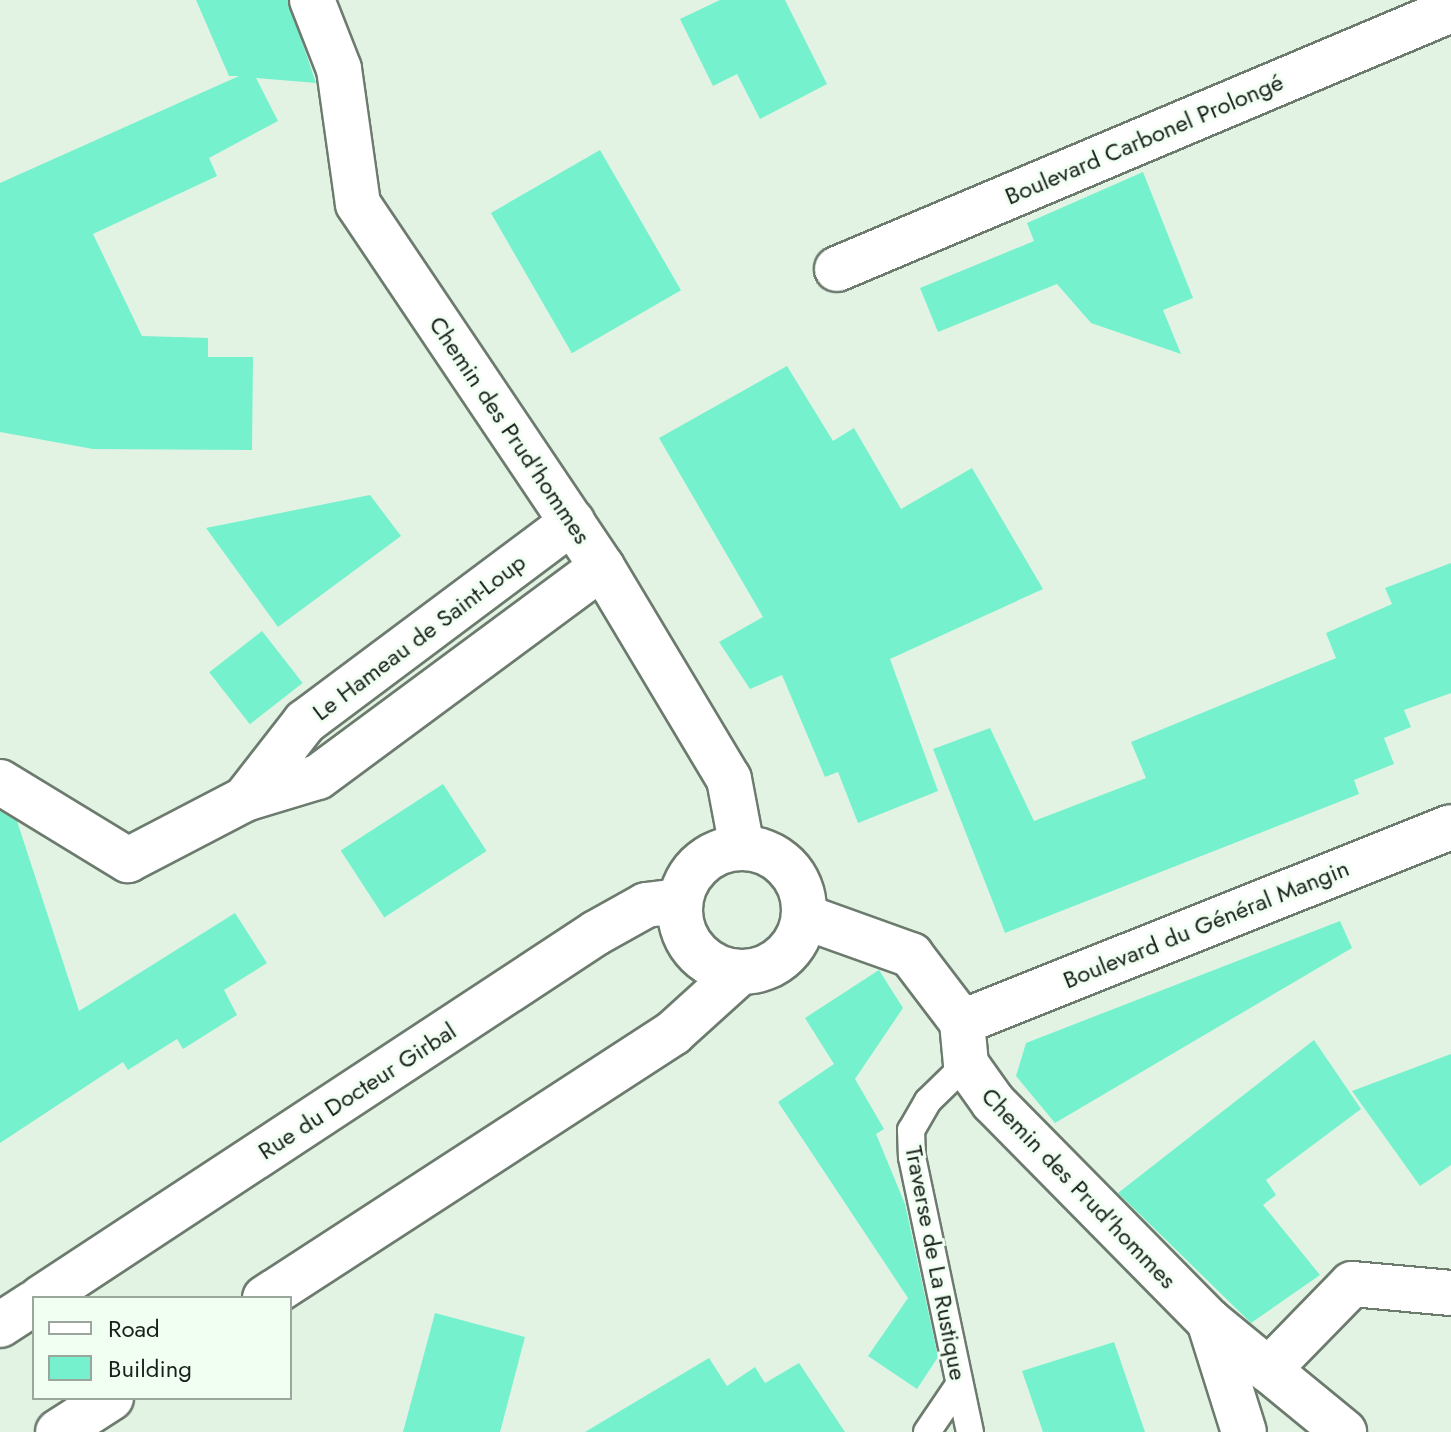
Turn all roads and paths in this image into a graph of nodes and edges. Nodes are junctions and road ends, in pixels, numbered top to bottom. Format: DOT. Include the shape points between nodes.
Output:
graph roads {
  1 [pos="312,0"];
  2 [pos="1451,10"];
  3 [pos="837,269"];
  4 [pos="572,522"];
  5 [pos="602,567"];
  6 [pos="0,782"];
  7 [pos="245,799"];
  8 [pos="1451,827"];
  9 [pos="742,848"];
  10 [pos="679,901"];
  11 [pos="805,917"];
  12 [pos="738,974"];
  13 [pos="964,1043"];
  14 [pos="1451,1293"];
  15 [pos="44,1296"];
  16 [pos="268,1296"];
  17 [pos="32,1304"];
  18 [pos="1209,1321"];
  19 [pos="0,1325"];
  20 [pos="1268,1370"];
  21 [pos="959,1385"];
  22 [pos="108,1400"];
  23 [pos="58,1432"];
  24 [pos="927,1432"];
  25 [pos="970,1432"];
  26 [pos="1244,1432"];
  27 [pos="1344,1432"];
  1 -- 4 [label="street, Chemin des Prud'hommes" via="339,69 358,204"];
  2 -- 3 [label="street, Boulevard Carbonel Prolongé"];
  4 -- 5 [label="street, Chemin des Prud'hommes"];
  4 -- 7 [label="street, Le Hameau de Saint-Loup" via="305,722"];
  5 -- 7 [label="street, Le Hameau de Saint-Loup" via="318,777"];
  5 -- 9 [label="street, Chemin des Prud'hommes" via="729,779"];
  6 -- 7 [label="street, Le Hameau de Saint-Loup" via="128,860"];
  8 -- 13 [label="street, Boulevard du Général Mangin"];
  9 -- 10 [label="street" via="701,863"];
  9 -- 11 [label="street" via="781,862 804,896"];
  10 -- 12 [label="street" via="684,935 706,961"];
  10 -- 15 [label="street, Rue du Docteur Girbal" via="646,905 596,933"];
  11 -- 12 [label="street" via="789,952 774,965"];
  11 -- 13 [label="street, Chemin des Prud'hommes" via="911,955"];
  12 -- 16 [label="street" via="673,1033"];
  13 -- 18 [label="street, Chemin des Prud'hommes" via="1092,1207"];
  13 -- 21 [label="lane, Traverse de La Rustique" via="911,1130"];
  14 -- 20 [label="street" via="1352,1284"];
  17 -- 19 [label="street"];
  18 -- 20 [label="street, Chemin des Prud'hommes"];
  18 -- 26 [label="street"];
  20 -- 27 [label="street, Chemin des Prud'hommes"];
  21 -- 24 [label="lane"];
  21 -- 25 [label="lane, Traverse de La Rustique"];
  22 -- 23 [label="street"];
}
